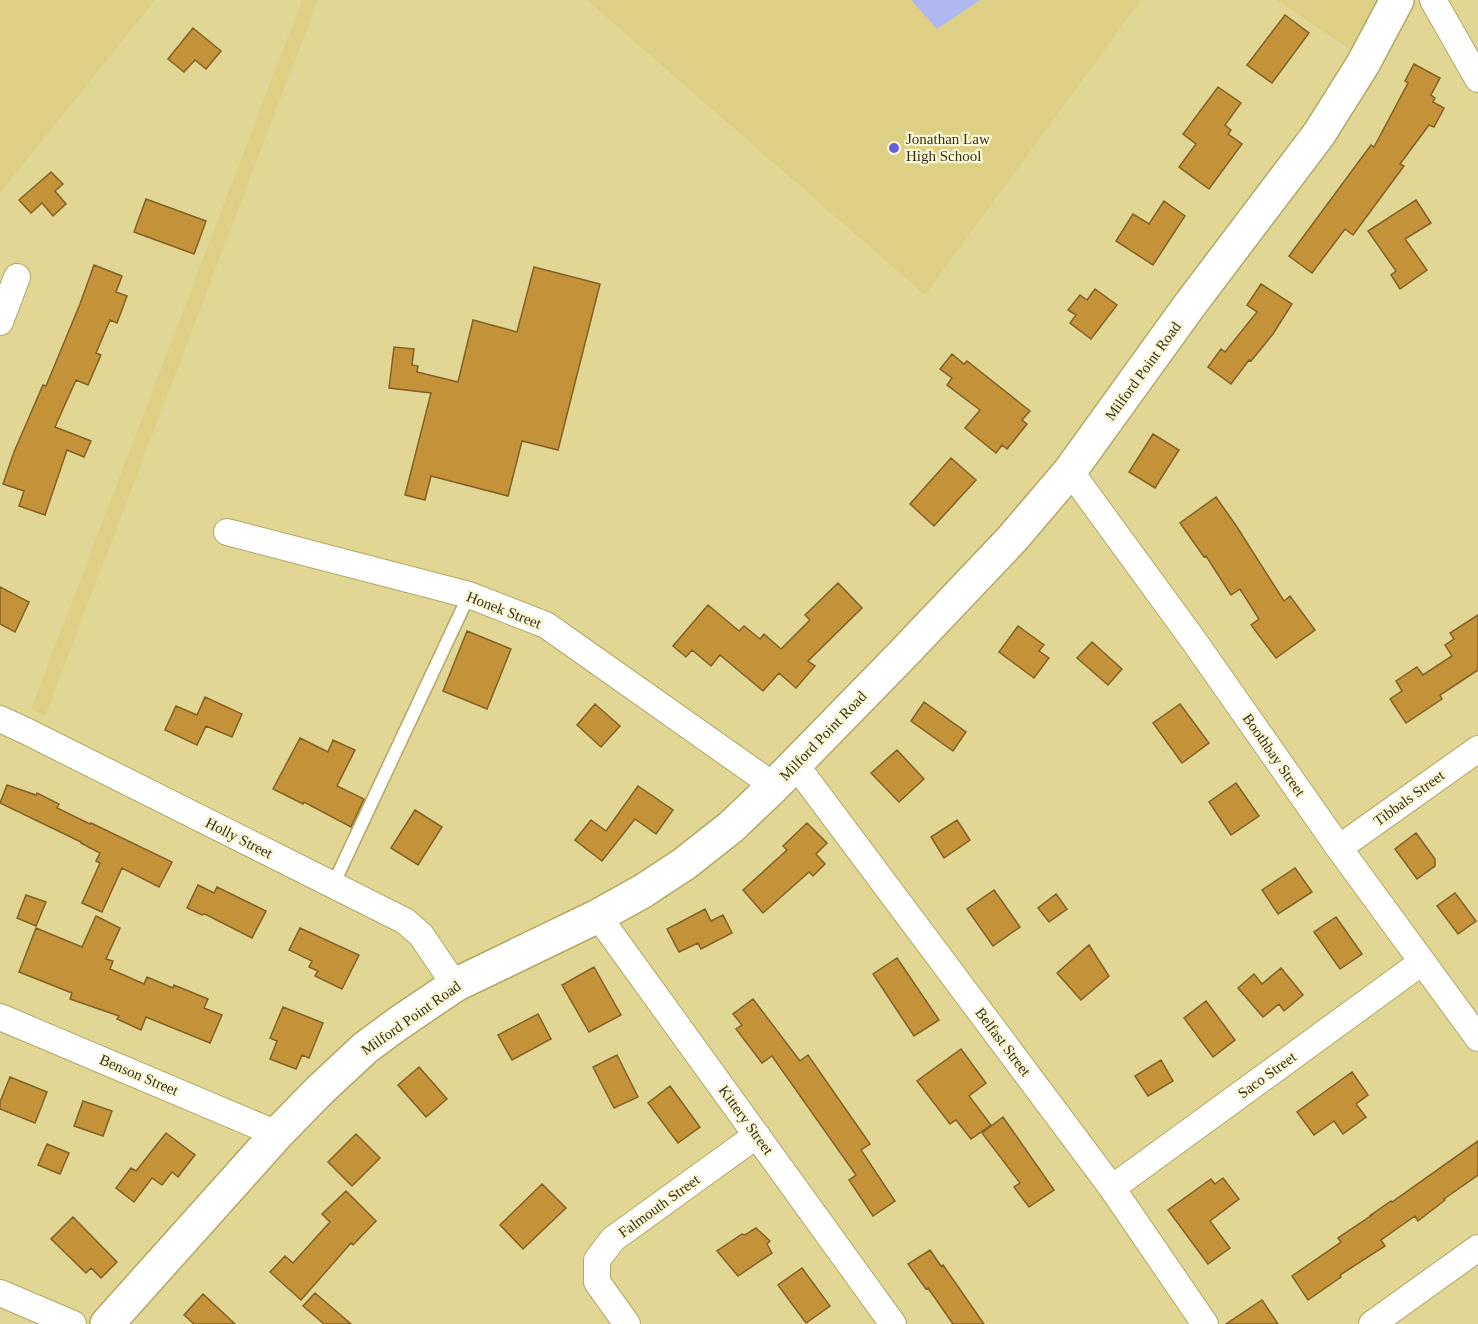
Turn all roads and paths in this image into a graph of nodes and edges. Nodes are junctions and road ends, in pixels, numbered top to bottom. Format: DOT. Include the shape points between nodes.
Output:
graph roads {
  1 [pos="1397,0"];
  2 [pos="1433,0"];
  3 [pos="1478,79"];
  4 [pos="17,278"];
  5 [pos="0,322"];
  6 [pos="1070,471"];
  7 [pos="227,532"];
  8 [pos="469,595"];
  9 [pos="0,719"];
  10 [pos="1478,749"];
  11 [pos="785,775"];
  12 [pos="1339,848"];
  13 [pos="333,885"];
  14 [pos="598,916"];
  15 [pos="1422,962"];
  16 [pos="455,985"];
  17 [pos="0,1017"];
  18 [pos="1478,1038"];
  19 [pos="277,1134"];
  20 [pos="757,1135"];
  21 [pos="1112,1188"];
  22 [pos="1478,1248"];
  23 [pos="0,1293"];
  24 [pos="73,1324"];
  25 [pos="107,1324"];
  26 [pos="627,1324"];
  27 [pos="893,1324"];
  28 [pos="1205,1324"];
  29 [pos="1372,1324"];
  1 -- 6 [label="main road, Milford Point Road" via="1319,134"];
  2 -- 3 [label="street"];
  4 -- 5 [label="street"];
  6 -- 11 [label="main road, Milford Point Road" via="1012,539"];
  6 -- 12 [label="street, Boothbay Street"];
  7 -- 8 [label="street, Honek Street"];
  8 -- 11 [label="street, Honek Street" via="546,625"];
  8 -- 13 [label="lane"];
  9 -- 13 [label="street, Holly Street"];
  10 -- 12 [label="street, Tibbals Street"];
  11 -- 14 [label="main road, Milford Point Road" via="731,827 684,864"];
  11 -- 21 [label="street, Belfast Street"];
  12 -- 15 [label="street, Boothbay Street"];
  13 -- 16 [label="street, Holly Street" via="413,927"];
  14 -- 16 [label="main road, Milford Point Road"];
  14 -- 20 [label="street, Kittery Street"];
  15 -- 18 [label="street, Boothbay Street"];
  15 -- 21 [label="street, Saco Street"];
  16 -- 19 [label="main road, Milford Point Road" via="365,1048"];
  17 -- 19 [label="street, Benson Street"];
  19 -- 25 [label="main road, Milford Point Road"];
  20 -- 26 [label="street, Falmouth Street" via="613,1239 597,1260 597,1282"];
  20 -- 27 [label="street, Kittery Street"];
  21 -- 28 [label="street, Belfast Street"];
  22 -- 29 [label="street"];
  23 -- 24 [label="street"];
}
